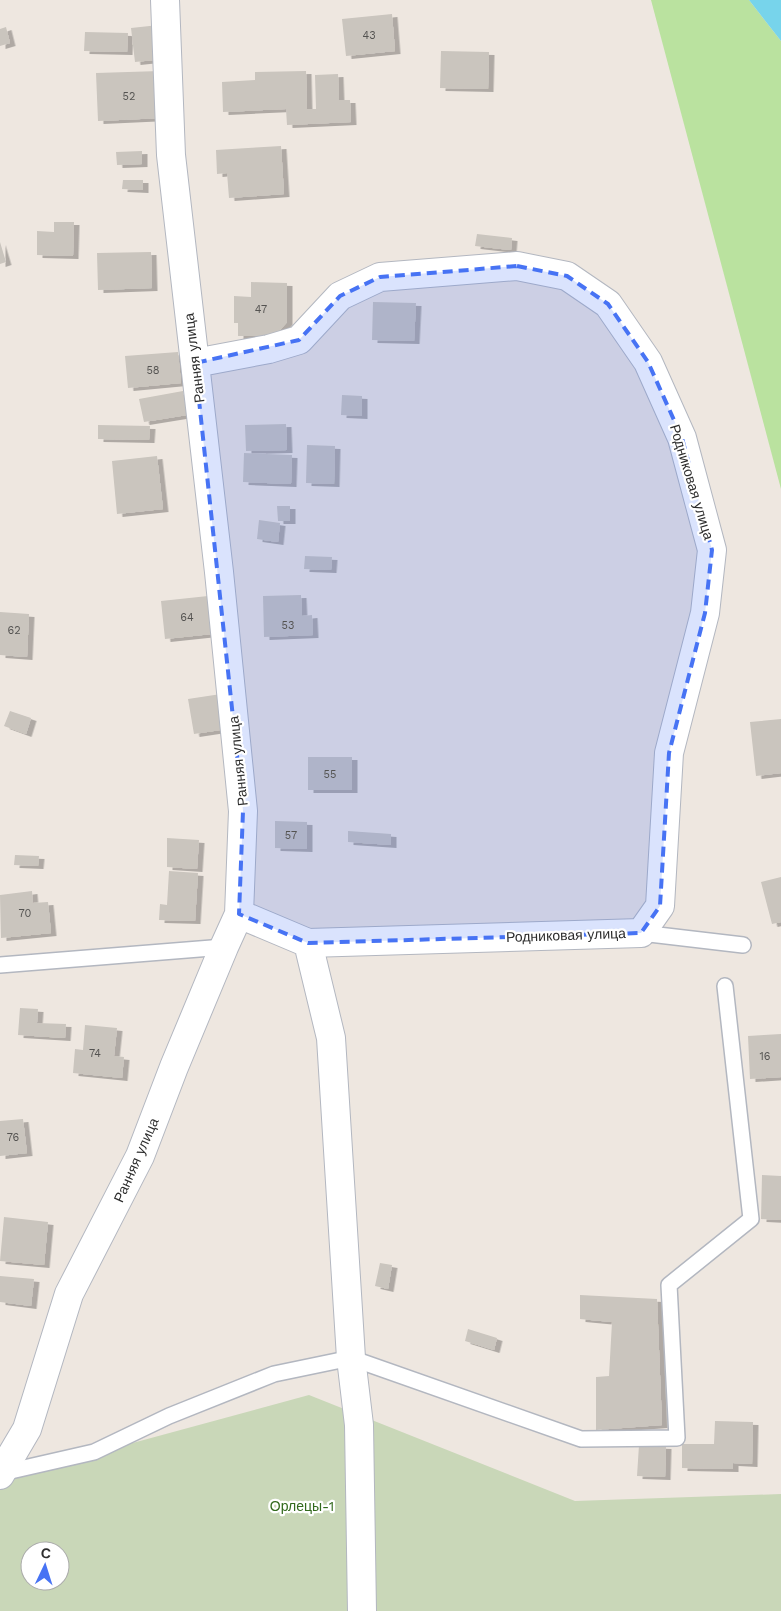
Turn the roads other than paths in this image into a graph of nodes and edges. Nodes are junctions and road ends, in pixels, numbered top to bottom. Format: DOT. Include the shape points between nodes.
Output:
graph roads {
  1 [pos="165,0"];
  2 [pos="195,363"];
  3 [pos="239,914"];
  4 [pos="641,933"];
  5 [pos="308,943"];
  6 [pos="743,944"];
  7 [pos="224,947"];
  8 [pos="0,965"];
  9 [pos="725,986"];
  10 [pos="351,1358"];
  11 [pos="1,1474"];
  12 [pos="362,1611"];
  1 -- 2 [label="street, Ранняя улица" via="171,155"];
  2 -- 3 [label="street, Ранняя улица" via="243,811"];
  2 -- 4 [label="street, Родниковая улица" via="270,349 299,340 340,296 380,277 517,266 567,276 608,304 648,362 682,438 712,550 704,613 669,753 660,906"];
  3 -- 5 [label="street"];
  3 -- 7 [label="street, Ранняя улица"];
  4 -- 5 [label="street, Родниковая улица"];
  4 -- 6 [label="lane"];
  5 -- 10 [label="street" via="331,1038"];
  7 -- 8 [label="lane"];
  7 -- 11 [label="street, Ранняя улица" via="140,1156 69,1294 27,1430"];
  9 -- 10 [label="lane" via="751,1218 669,1285 677,1438 581,1439"];
  10 -- 11 [label="lane" via="274,1374 169,1416 94,1452"];
  10 -- 12 [label="street" via="359,1425"];
}
